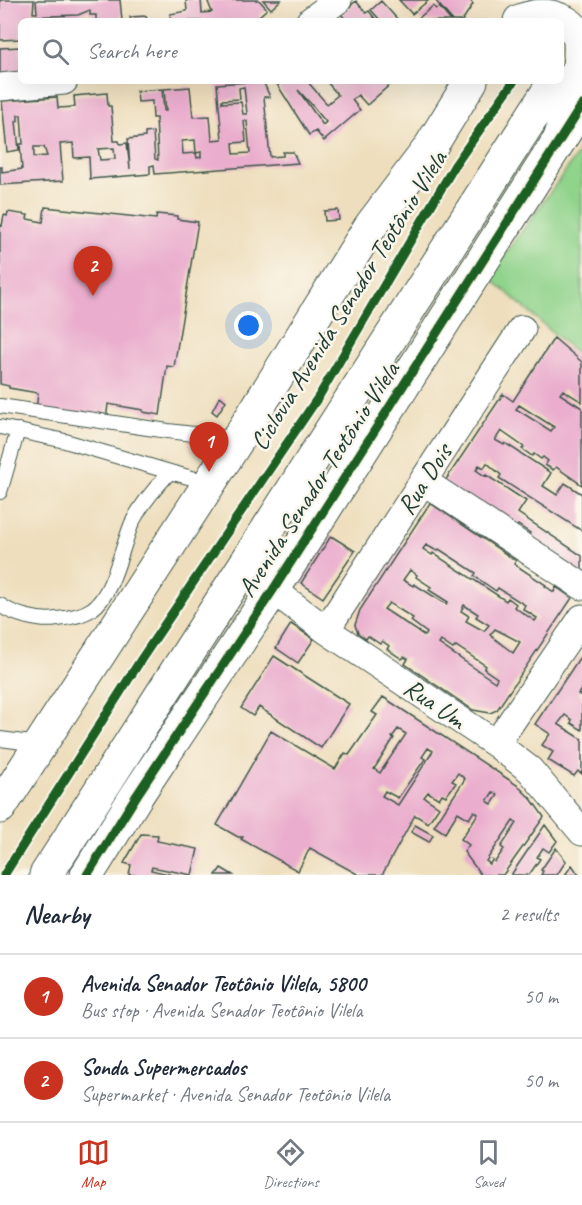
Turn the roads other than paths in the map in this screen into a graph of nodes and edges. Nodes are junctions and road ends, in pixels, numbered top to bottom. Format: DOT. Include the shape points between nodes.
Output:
graph roads {
  1 [pos="338,0"];
  2 [pos="528,0"];
  3 [pos="314,18"];
  4 [pos="513,18"];
  5 [pos="528,18"];
  6 [pos="557,18"];
  7 [pos="564,22"];
  8 [pos="581,41"];
  9 [pos="564,67"];
  10 [pos="32,84"];
  11 [pos="469,84"];
  12 [pos="553,84"];
  13 [pos="0,87"];
  14 [pos="582,105"];
  15 [pos="560,139"];
  16 [pos="522,329"];
  17 [pos="0,406"];
  18 [pos="0,427"];
  19 [pos="18,430"];
  20 [pos="238,439"];
  21 [pos="171,472"];
  22 [pos="423,481"];
  23 [pos="210,483"];
  24 [pos="0,492"];
  25 [pos="582,586"];
  26 [pos="273,590"];
  27 [pos="0,605"];
  28 [pos="582,618"];
  29 [pos="326,630"];
  30 [pos="0,739"];
  31 [pos="496,744"];
  32 [pos="41,745"];
  33 [pos="0,807"];
  34 [pos="582,832"];
  35 [pos="46,875"];
  36 [pos="87,875"];
  1 -- 3 [label="street"];
  2 -- 4 [label="main road"];
  5 -- 6 [label="main road"];
  7 -- 8 [label="main road"];
  8 -- 9 [label="main road"];
  8 -- 15 [label="main road" via="578,72"];
  10 -- 13 [label="street"];
  11 -- 20 [label="main road" via="429,149 370,227"];
  12 -- 35 [label="main road, Avenida Senador Teotônio Vilela"];
  14 -- 15 [label="main road, Avenida Senador Teotônio Vilela"];
  15 -- 26 [label="main road, Avenida Senador Teotônio Vilela"];
  16 -- 22 [label="street, Rua Dois"];
  17 -- 20 [label="lane"];
  18 -- 19 [label="lane"];
  19 -- 21 [label="lane"];
  19 -- 24 [label="lane"];
  20 -- 23 [label="main road"];
  21 -- 23 [label="lane"];
  21 -- 27 [label="lane" via="132,522 107,591 92,609 49,621"];
  22 -- 25 [label="street"];
  22 -- 29 [label="street, Rua Dois"];
  23 -- 32 [label="main road"];
  26 -- 29 [label="street, Rua Um"];
  26 -- 36 [label="main road, Avenida Senador Teotônio Vilela"];
  28 -- 31 [label="street"];
  29 -- 31 [label="street, Rua Um"];
  30 -- 32 [label="lane"];
  31 -- 34 [label="street, Rua Um" via="530,770"];
  32 -- 33 [label="main road"];
}
